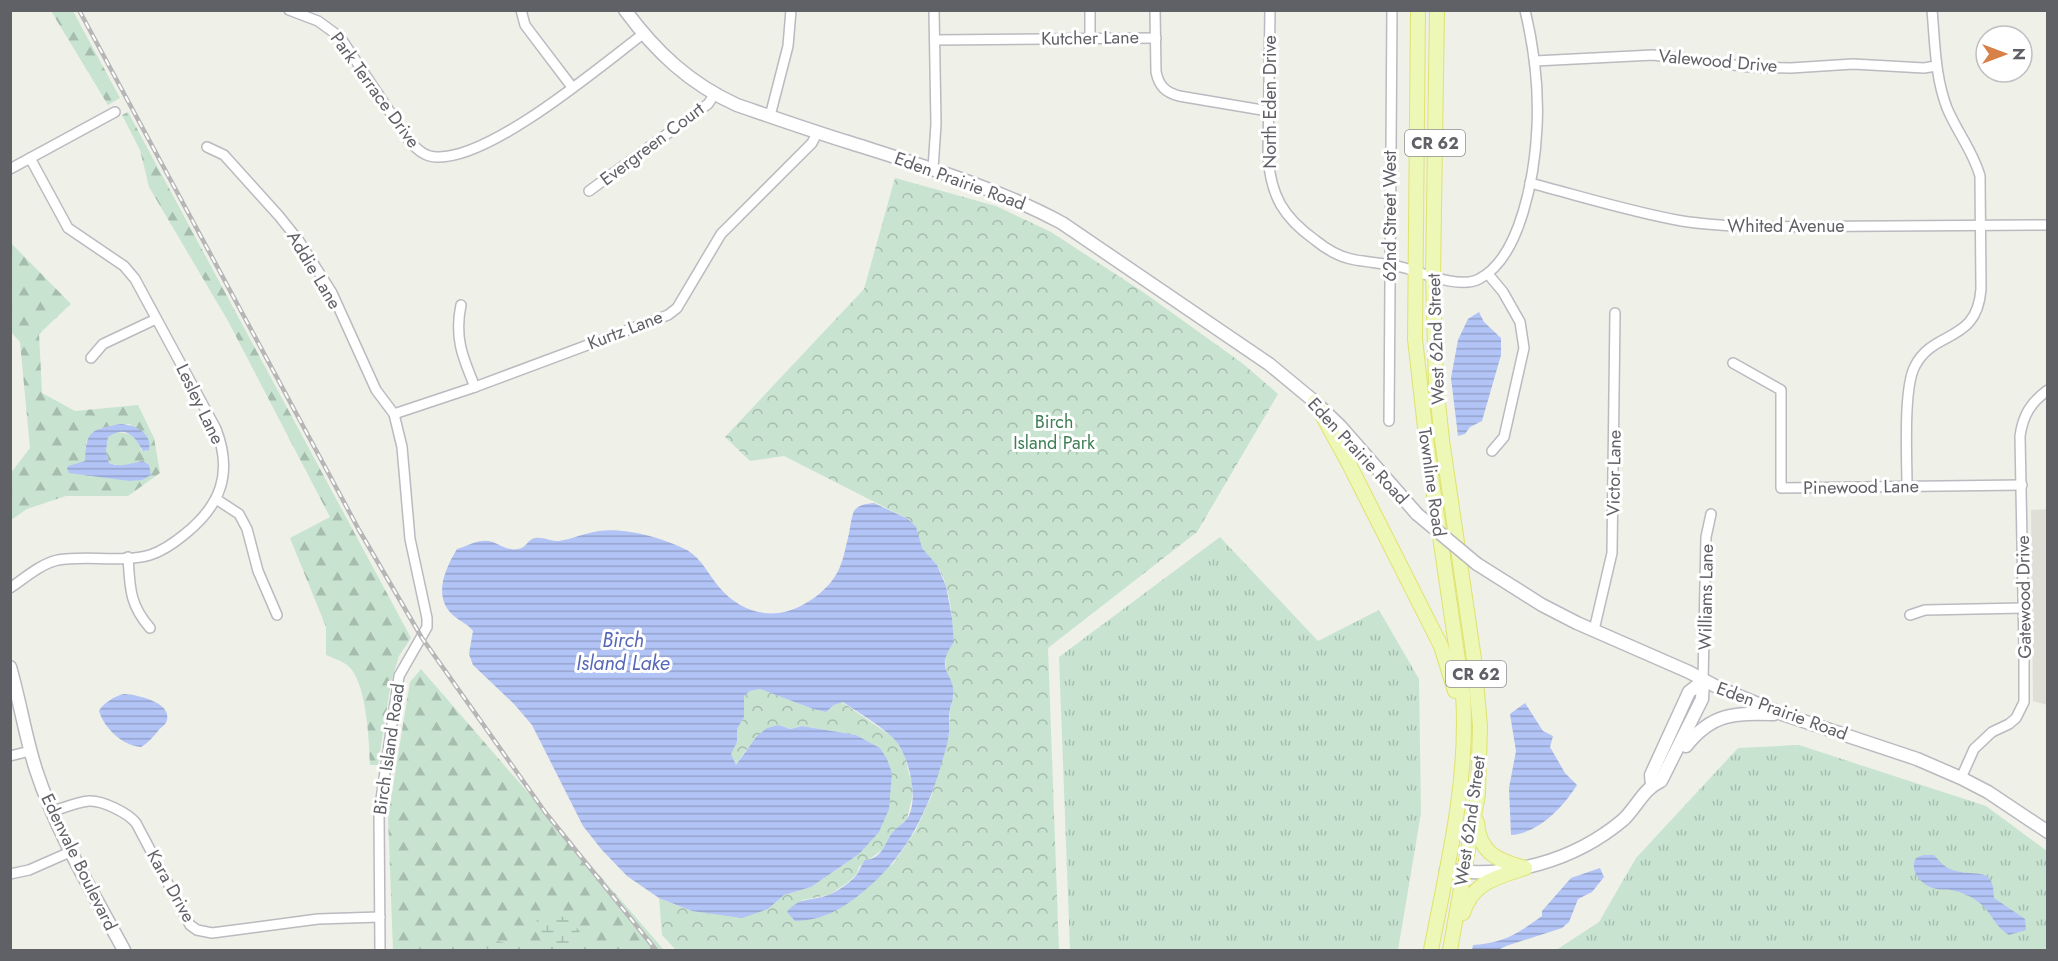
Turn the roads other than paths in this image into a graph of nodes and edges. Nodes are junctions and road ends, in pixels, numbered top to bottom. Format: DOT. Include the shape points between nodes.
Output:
graph roads {
  1 [pos="289,10"];
  2 [pos="521,10"];
  3 [pos="625,10"];
  4 [pos="791,10"];
  5 [pos="934,10"];
  6 [pos="1090,10"];
  7 [pos="1155,10"];
  8 [pos="1269,10"];
  9 [pos="1392,10"];
  10 [pos="1418,10"];
  11 [pos="1437,10"];
  12 [pos="1525,10"];
  13 [pos="1932,10"];
  14 [pos="643,34"];
  15 [pos="1090,38"];
  16 [pos="1155,38"];
  17 [pos="935,40"];
  18 [pos="1535,61"];
  19 [pos="1936,66"];
  20 [pos="572,87"];
  21 [pos="714,95"];
  22 [pos="1268,111"];
  23 [pos="115,112"];
  24 [pos="770,116"];
  25 [pos="817,133"];
  26 [pos="207,147"];
  27 [pos="30,158"];
  28 [pos="10,169"];
  29 [pos="933,169"];
  30 [pos="1530,183"];
  31 [pos="589,191"];
  32 [pos="2048,225"];
  33 [pos="1981,226"];
  34 [pos="1391,265"];
  35 [pos="1414,272"];
  36 [pos="1488,274"];
  37 [pos="1433,276"];
  38 [pos="461,305"];
  39 [pos="1616,313"];
  40 [pos="156,319"];
  41 [pos="91,358"];
  42 [pos="1733,363"];
  43 [pos="475,387"];
  44 [pos="2044,393"];
  45 [pos="1315,402"];
  46 [pos="394,414"];
  47 [pos="1389,421"];
  48 [pos="1492,451"];
  49 [pos="2022,485"];
  50 [pos="1907,486"];
  51 [pos="216,498"];
  52 [pos="1712,514"];
  53 [pos="128,557"];
  54 [pos="10,588"];
  55 [pos="2024,608"];
  56 [pos="277,615"];
  57 [pos="1910,615"];
  58 [pos="150,628"];
  59 [pos="1594,630"];
  60 [pos="10,667"];
  61 [pos="1703,681"];
  62 [pos="1785,715"];
  63 [pos="1462,749"];
  64 [pos="30,751"];
  65 [pos="10,756"];
  66 [pos="1670,766"];
  67 [pos="1961,778"];
  68 [pos="1652,785"];
  69 [pos="1478,794"];
  70 [pos="51,812"];
  71 [pos="2048,832"];
  72 [pos="70,852"];
  73 [pos="1525,868"];
  74 [pos="1446,870"];
  75 [pos="1464,872"];
  76 [pos="10,874"];
  77 [pos="380,917"];
  78 [pos="124,951"];
  79 [pos="380,951"];
  80 [pos="1431,951"];
  81 [pos="1450,951"];
  82 [pos="1456,951"];
  1 -- 20 [label="street, Park Terrace Drive" via="318,21 340,37 410,142 425,155 446,157 484,144 505,134"];
  2 -- 20 [label="street" via="525,25"];
  3 -- 14 [label="main road, Eden Prairie Road"];
  4 -- 24 [label="street" via="786,55"];
  5 -- 17 [label="street"];
  6 -- 15 [label="street"];
  7 -- 16 [label="street"];
  8 -- 22 [label="street, North Eden Drive"];
  9 -- 34 [label="street, 62nd Street West"];
  10 -- 35 [label="main road, Townline Road / CR 62"];
  11 -- 37 [label="main road, West 62nd Street / CR 62"];
  12 -- 18 [label="street"];
  13 -- 19 [label="street"];
  14 -- 20 [label="street, Park Terrace Drive"];
  14 -- 21 [label="main road, Eden Prairie Road" via="672,64"];
  15 -- 16 [label="street, Kutcher Lane"];
  15 -- 17 [label="street, Kutcher Lane"];
  16 -- 22 [label="street, Kutcher Lane" via="1157,80 1170,94"];
  17 -- 29 [label="street"];
  18 -- 19 [label="street, Valewood Drive" via="1653,55 1750,67 1853,63"];
  18 -- 30 [label="street" via="1538,126"];
  19 -- 33 [label="street" via="1947,107 1980,176"];
  21 -- 24 [label="main road, Eden Prairie Road"];
  21 -- 31 [label="street, Evergreen Court" via="708,104"];
  22 -- 34 [label="street, North Eden Drive" via="1269,175 1282,209 1293,223 1338,255"];
  23 -- 27 [label="street"];
  24 -- 25 [label="main road, Eden Prairie Road"];
  25 -- 29 [label="main road, Eden Prairie Road"];
  25 -- 43 [label="street, Kurtz Lane" via="812,143 721,234 677,308 668,315"];
  26 -- 46 [label="street, Addie Lane" via="224,156 299,241 332,293 376,390"];
  27 -- 28 [label="street"];
  27 -- 40 [label="street, Lesley Lane" via="68,228 124,266"];
  29 -- 45 [label="main road, Eden Prairie Road" via="1029,205 1062,223 1269,364"];
  30 -- 33 [label="street, Whited Avenue" via="1645,213 1718,225"];
  30 -- 36 [label="street" via="1514,236"];
  32 -- 33 [label="street, Whited Avenue"];
  33 -- 50 [label="street" via="1981,289 1976,312 1961,331 1929,348 1910,378"];
  34 -- 35 [label="street, North Eden Drive"];
  34 -- 47 [label="street, 62nd Street West"];
  35 -- 37 [label="street, North Eden Drive"];
  35 -- 63 [label="main road, Townline Road / CR 62" via="1420,397 1462,694"];
  36 -- 37 [label="street, North Eden Drive" via="1473,282"];
  36 -- 48 [label="street" via="1520,322 1524,348 1504,437"];
  37 -- 69 [label="main road, West 62nd Street / CR 62" via="1437,398 1478,692"];
  38 -- 43 [label="street" via="458,342"];
  39 -- 59 [label="street, Victor Lane" via="1612,553"];
  40 -- 41 [label="street" via="103,344"];
  40 -- 51 [label="street, Lesley Lane" via="221,443 224,473"];
  42 -- 50 [label="street, Pinewood Lane" via="1781,390 1781,488"];
  43 -- 46 [label="street, Kurtz Lane"];
  44 -- 49 [label="street, Gatewood Drive" via="2026,412 2022,424"];
  45 -- 59 [label="main road, Eden Prairie Road, bridge" via="1418,514 1477,564 1542,605"];
  45 -- 63 [label="main road" via="1441,646 1453,682"];
  46 -- 77 [label="street, Birch Island Road" via="402,447 410,539 427,627 399,676 379,813"];
  49 -- 50 [label="street, Pinewood Lane"];
  49 -- 55 [label="street, Gatewood Drive"];
  51 -- 53 [label="street, Lesley Lane" via="207,515 176,542 149,556"];
  51 -- 56 [label="street" via="238,514 247,529 258,571"];
  52 -- 61 [label="street, Williams Lane" via="1706,537"];
  53 -- 54 [label="street, Lesley Lane" via="57,560"];
  53 -- 58 [label="street" via="131,596"];
  55 -- 57 [label="street" via="1925,610"];
  55 -- 67 [label="street, Gatewood Drive" via="2024,702 2016,718 1974,749"];
  59 -- 61 [label="main road, Eden Prairie Road"];
  60 -- 64 [label="main road, Edenvale Boulevard"];
  61 -- 62 [label="main road, Eden Prairie Road"];
  61 -- 66 [label="main road" via="1702,699"];
  61 -- 68 [label="main road" via="1689,692 1651,775"];
  62 -- 66 [label="main road" via="1739,714 1717,719 1696,733"];
  62 -- 67 [label="main road, Eden Prairie Road" via="1917,759"];
  63 -- 74 [label="main road, Townline Road / CR 62" via="1459,795"];
  64 -- 65 [label="street"];
  64 -- 70 [label="main road, Edenvale Boulevard"];
  66 -- 68 [label="main road" via="1661,782"];
  67 -- 71 [label="main road, Eden Prairie Road"];
  68 -- 73 [label="main road" via="1625,818 1608,831 1561,857"];
  69 -- 73 [label="main road" via="1478,830 1484,847 1500,860"];
  69 -- 75 [label="main road, West 62nd Street / CR 62"];
  70 -- 72 [label="main road, Edenvale Boulevard"];
  70 -- 77 [label="street, Kara Drive" via="88,801 126,808 190,925 204,935 318,919"];
  72 -- 76 [label="street"];
  72 -- 78 [label="main road, Edenvale Boulevard"];
  73 -- 75 [label="main road"];
  73 -- 82 [label="main road" via="1489,879 1472,895 1462,919"];
  74 -- 75 [label="main road"];
  74 -- 80 [label="main road, Townline Road / CR 62"];
  75 -- 81 [label="main road, West 62nd Street / CR 62"];
  77 -- 79 [label="street, Birch Island Road"];
}
